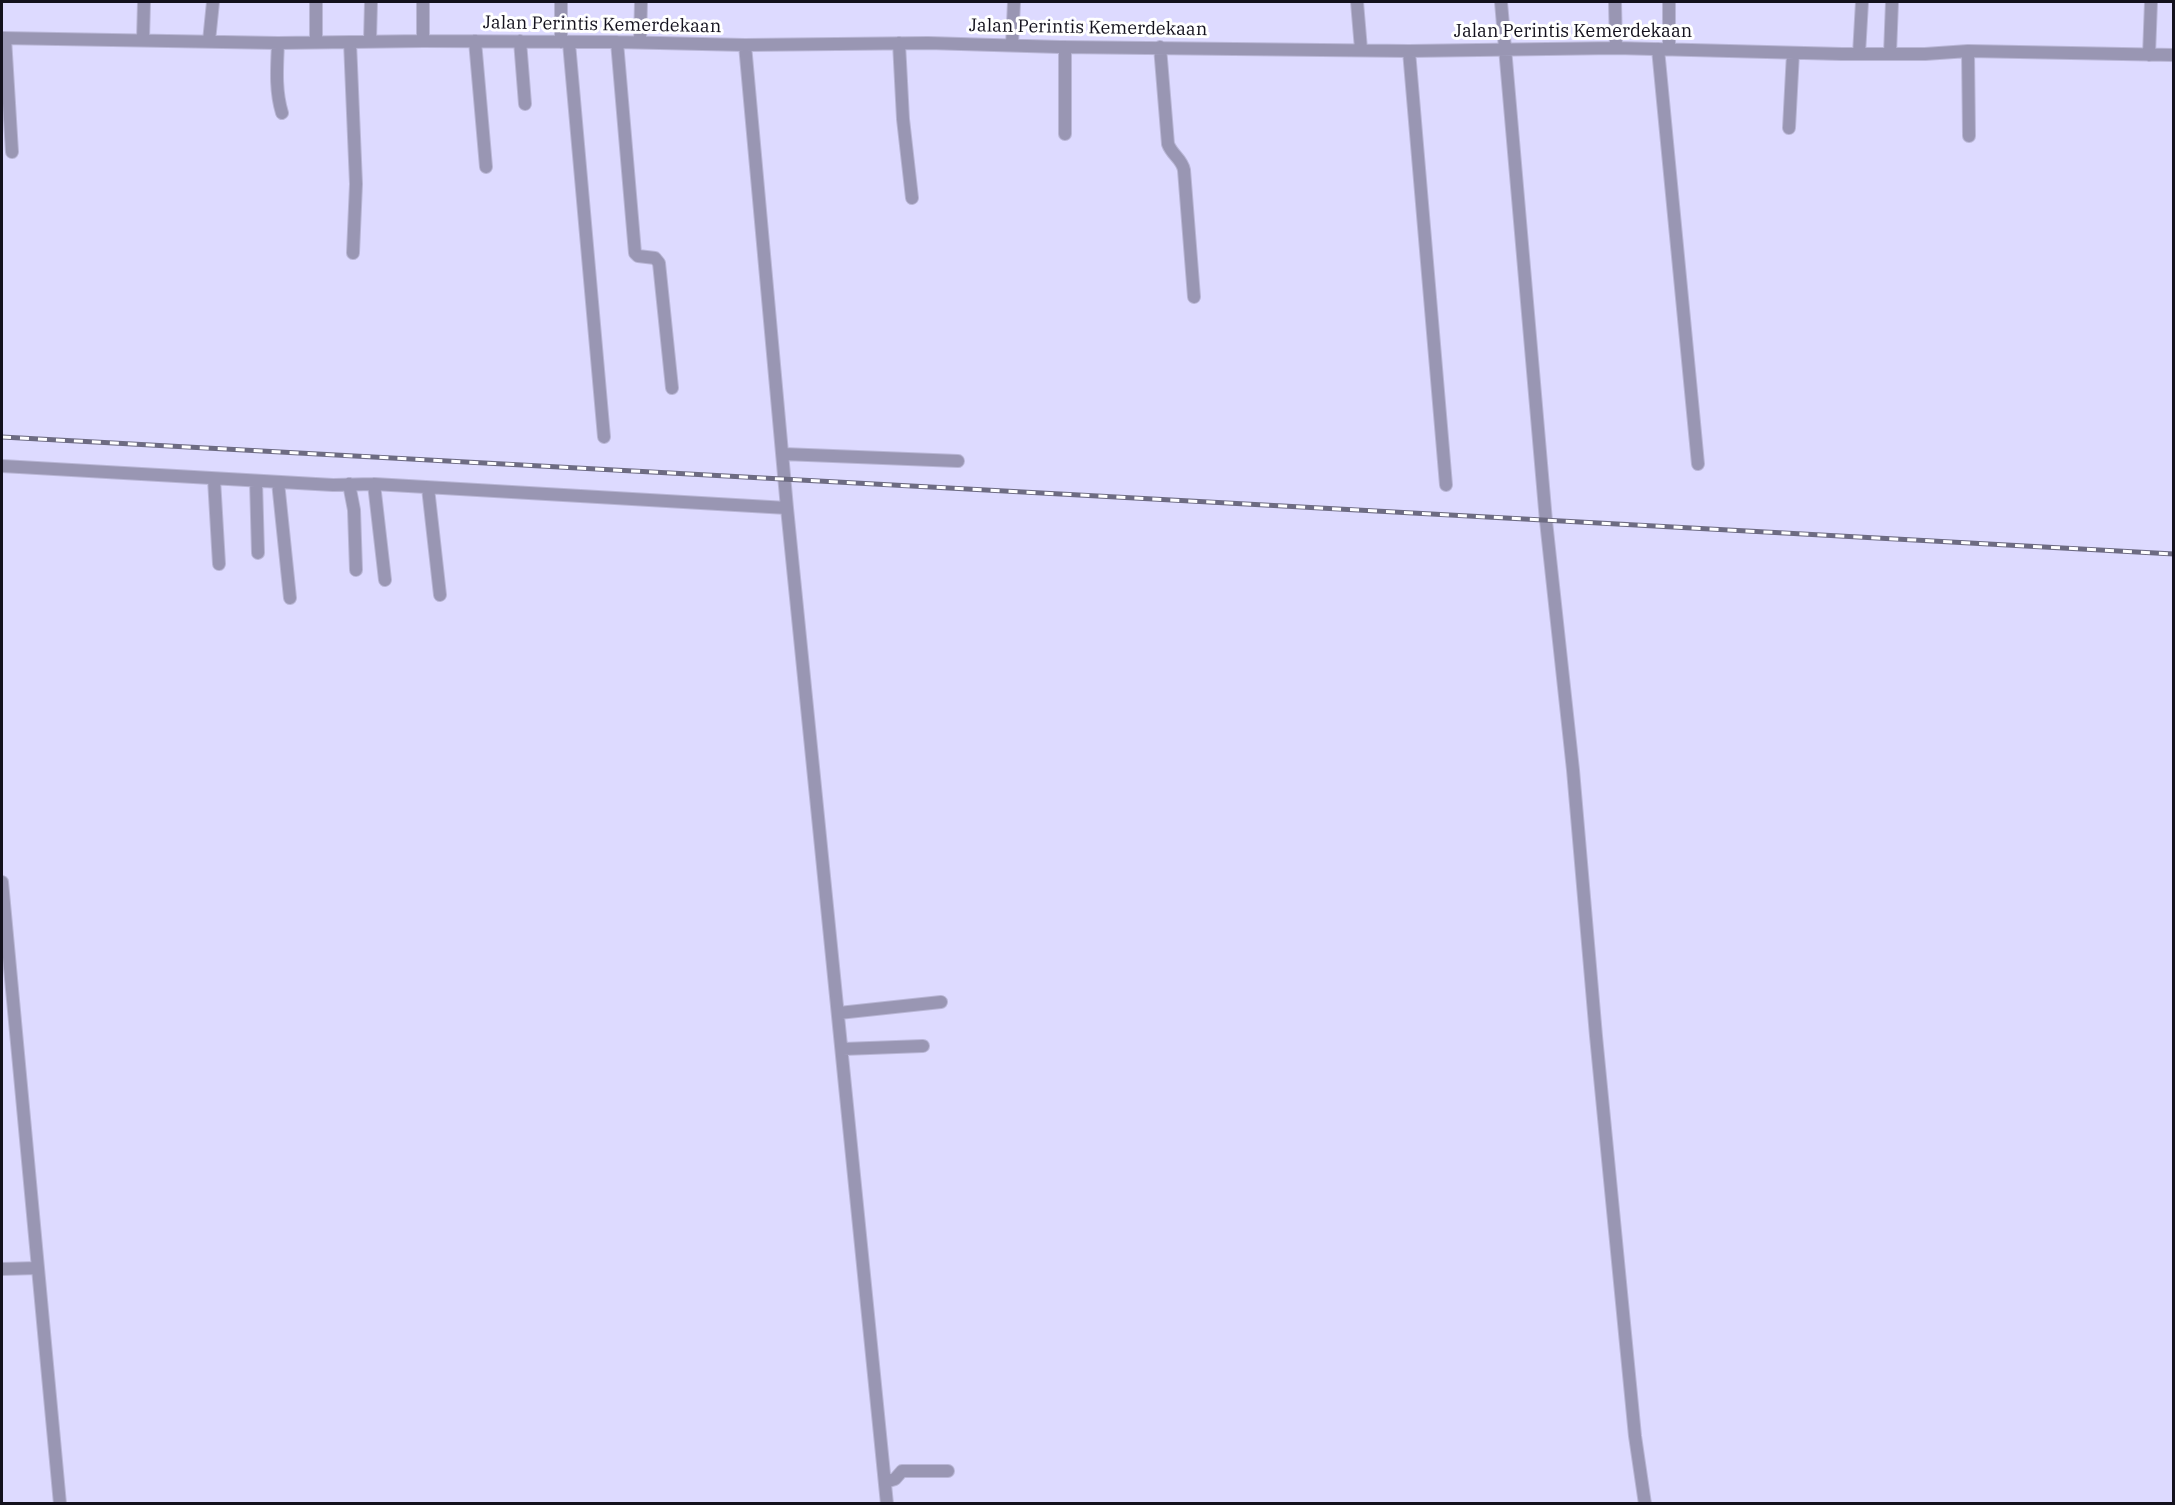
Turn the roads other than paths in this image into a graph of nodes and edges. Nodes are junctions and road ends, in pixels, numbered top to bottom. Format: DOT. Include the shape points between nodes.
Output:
graph roads {
  1 [pos="144,2"];
  2 [pos="213,2"];
  3 [pos="316,2"];
  4 [pos="371,2"];
  5 [pos="423,2"];
  6 [pos="561,2"];
  7 [pos="641,2"];
  8 [pos="1014,2"];
  9 [pos="1357,2"];
  10 [pos="1501,2"];
  11 [pos="1615,2"];
  12 [pos="1669,2"];
  13 [pos="1862,2"];
  14 [pos="1892,2"];
  15 [pos="2151,2"];
  16 [pos="3,38"];
  17 [pos="143,40"];
  18 [pos="209,41"];
  19 [pos="370,41"];
  20 [pos="423,41"];
  21 [pos="475,41"];
  22 [pos="520,41"];
  23 [pos="316,42"];
  24 [pos="350,42"];
  25 [pos="565,42"];
  26 [pos="617,42"];
  27 [pos="640,42"];
  28 [pos="278,43"];
  29 [pos="899,43"];
  30 [pos="745,45"];
  31 [pos="1012,45"];
  32 [pos="1065,47"];
  33 [pos="1160,47"];
  34 [pos="1616,48"];
  35 [pos="1361,49"];
  36 [pos="1664,49"];
  37 [pos="1505,50"];
  38 [pos="1408,51"];
  39 [pos="1968,51"];
  40 [pos="1793,53"];
  41 [pos="1859,54"];
  42 [pos="1890,54"];
  43 [pos="2149,55"];
  44 [pos="2174,55"];
  45 [pos="525,104"];
  46 [pos="282,113"];
  47 [pos="1789,128"];
  48 [pos="1065,134"];
  49 [pos="1970,136"];
  50 [pos="12,152"];
  51 [pos="486,167"];
  52 [pos="912,198"];
  53 [pos="353,253"];
  54 [pos="1194,297"];
  55 [pos="672,388"];
  56 [pos="604,437"];
  57 [pos="783,454"];
  58 [pos="957,461"];
  59 [pos="1698,464"];
  60 [pos="2,466"];
  61 [pos="214,479"];
  62 [pos="256,481"];
  63 [pos="278,482"];
  64 [pos="349,484"];
  65 [pos="374,484"];
  66 [pos="1446,485"];
  67 [pos="428,488"];
  68 [pos="787,508"];
  69 [pos="258,553"];
  70 [pos="219,564"];
  71 [pos="356,570"];
  72 [pos="385,580"];
  73 [pos="440,595"];
  74 [pos="290,598"];
  75 [pos="2,882"];
  76 [pos="941,1002"];
  77 [pos="839,1013"];
  78 [pos="923,1046"];
  79 [pos="843,1049"];
  80 [pos="38,1268"];
  81 [pos="2,1269"];
  82 [pos="948,1471"];
  83 [pos="885,1482"];
  84 [pos="60,1503"];
  85 [pos="887,1503"];
  86 [pos="1645,1503"];
  1 -- 17 [label="street"];
  2 -- 18 [label="street"];
  3 -- 23 [label="street"];
  4 -- 19 [label="street"];
  5 -- 20 [label="street"];
  6 -- 25 [label="street"];
  7 -- 27 [label="street"];
  8 -- 31 [label="street"];
  9 -- 35 [label="street"];
  10 -- 37 [label="street"];
  11 -- 34 [label="street"];
  12 -- 36 [label="street"];
  13 -- 41 [label="street"];
  14 -- 42 [label="street"];
  15 -- 43 [label="street"];
  16 -- 17 [label="street, Jalan Perintis Kemerdekaan"];
  16 -- 50 [label="street"];
  17 -- 18 [label="street, Jalan Perintis Kemerdekaan"];
  18 -- 28 [label="street, Jalan Perintis Kemerdekaan"];
  19 -- 20 [label="street, Jalan Perintis Kemerdekaan"];
  19 -- 24 [label="street, Jalan Perintis Kemerdekaan"];
  20 -- 21 [label="street, Jalan Perintis Kemerdekaan"];
  21 -- 22 [label="street, Jalan Perintis Kemerdekaan"];
  21 -- 51 [label="street"];
  22 -- 25 [label="street, Jalan Perintis Kemerdekaan"];
  22 -- 45 [label="street"];
  23 -- 24 [label="street, Jalan Perintis Kemerdekaan"];
  23 -- 28 [label="street, Jalan Perintis Kemerdekaan"];
  24 -- 53 [label="street" via="356,184"];
  25 -- 26 [label="street, Jalan Perintis Kemerdekaan"];
  25 -- 56 [label="street"];
  26 -- 27 [label="street, Jalan Perintis Kemerdekaan"];
  26 -- 55 [label="street" via="634,252 659,263"];
  27 -- 30 [label="street, Jalan Perintis Kemerdekaan"];
  28 -- 46 [label="street" via="276,85"];
  29 -- 30 [label="street, Jalan Perintis Kemerdekaan"];
  29 -- 31 [label="street, Jalan Perintis Kemerdekaan"];
  29 -- 52 [label="street"];
  30 -- 57 [label="street"];
  31 -- 32 [label="street, Jalan Perintis Kemerdekaan"];
  32 -- 33 [label="street, Jalan Perintis Kemerdekaan"];
  32 -- 48 [label="street"];
  33 -- 35 [label="street, Jalan Perintis Kemerdekaan"];
  33 -- 54 [label="street" via="1168,144 1184,170"];
  34 -- 36 [label="street, Jalan Perintis Kemerdekaan"];
  34 -- 37 [label="street, Jalan Perintis Kemerdekaan"];
  35 -- 38 [label="street, Jalan Perintis Kemerdekaan"];
  36 -- 40 [label="street, Jalan Perintis Kemerdekaan"];
  36 -- 59 [label="street"];
  37 -- 38 [label="street, Jalan Perintis Kemerdekaan"];
  37 -- 86 [label="street" via="1546,521 1634,1424"];
  38 -- 66 [label="street"];
  39 -- 42 [label="street, Jalan Perintis Kemerdekaan"];
  39 -- 43 [label="street, Jalan Perintis Kemerdekaan"];
  39 -- 49 [label="street"];
  40 -- 41 [label="street, Jalan Perintis Kemerdekaan"];
  40 -- 47 [label="street"];
  41 -- 42 [label="street, Jalan Perintis Kemerdekaan"];
  43 -- 44 [label="street, Jalan Perintis Kemerdekaan"];
  57 -- 58 [label="street"];
  57 -- 68 [label="street"];
  60 -- 61 [label="street"];
  61 -- 62 [label="street"];
  61 -- 70 [label="street"];
  62 -- 63 [label="street"];
  62 -- 69 [label="street"];
  63 -- 64 [label="street"];
  63 -- 74 [label="street"];
  64 -- 65 [label="street"];
  64 -- 71 [label="street"];
  65 -- 67 [label="street"];
  65 -- 72 [label="street"];
  67 -- 68 [label="street"];
  67 -- 73 [label="street"];
  68 -- 77 [label="street"];
  75 -- 80 [label="street"];
  76 -- 77 [label="street"];
  77 -- 79 [label="street"];
  78 -- 79 [label="street"];
  79 -- 83 [label="street"];
  80 -- 81 [label="street"];
  80 -- 84 [label="street"];
  82 -- 83 [label="street" via="902,1472"];
  83 -- 85 [label="street"];
}
